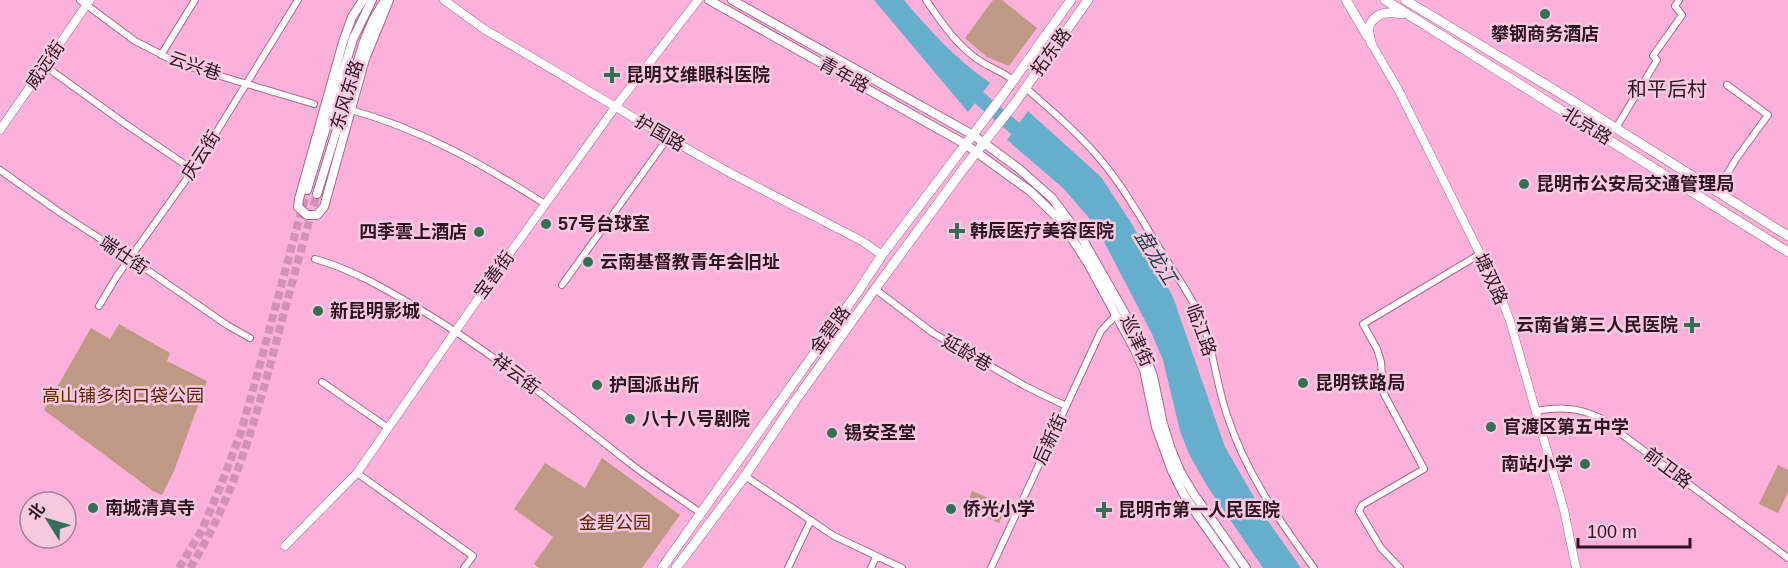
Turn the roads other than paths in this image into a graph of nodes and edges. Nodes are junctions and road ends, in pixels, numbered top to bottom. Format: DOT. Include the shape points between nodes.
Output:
graph roads {
  1 [pos="195,0"];
  2 [pos="298,0"];
  3 [pos="363,0"];
  4 [pos="372,0"];
  5 [pos="387,0"];
  6 [pos="444,0"];
  7 [pos="698,0"];
  8 [pos="709,0"];
  9 [pos="732,0"];
  10 [pos="926,0"];
  11 [pos="1071,0"];
  12 [pos="1088,0"];
  13 [pos="1346,0"];
  14 [pos="1385,0"];
  15 [pos="1405,0"];
  16 [pos="1679,0"];
  17 [pos="86,2"];
  18 [pos="1412,17"];
  19 [pos="1371,43"];
  20 [pos="161,55"];
  21 [pos="45,66"];
  22 [pos="1013,80"];
  23 [pos="246,83"];
  24 [pos="1727,85"];
  25 [pos="1026,88"];
  26 [pos="1003,95"];
  27 [pos="1015,103"];
  28 [pos="314,104"];
  29 [pos="616,106"];
  30 [pos="351,110"];
  31 [pos="3,118"];
  32 [pos="1616,128"];
  33 [pos="0,130"];
  34 [pos="973,135"];
  35 [pos="668,138"];
  36 [pos="987,140"];
  37 [pos="965,144"];
  38 [pos="978,152"];
  39 [pos="0,170"];
  40 [pos="193,170"];
  41 [pos="307,190"];
  42 [pos="1717,191"];
  43 [pos="317,194"];
  44 [pos="545,204"];
  45 [pos="1788,236"];
  46 [pos="1788,252"];
  47 [pos="1480,254"];
  48 [pos="882,255"];
  49 [pos="130,258"];
  50 [pos="315,259"];
  51 [pos="562,285"];
  52 [pos="875,290"];
  53 [pos="99,306"];
  54 [pos="1116,315"];
  55 [pos="455,330"];
  56 [pos="250,338"];
  57 [pos="322,382"];
  58 [pos="1066,406"];
  59 [pos="1536,411"];
  60 [pos="388,428"];
  61 [pos="357,473"];
  62 [pos="746,476"];
  63 [pos="701,513"];
  64 [pos="811,520"];
  65 [pos="285,546"];
  66 [pos="876,556"];
  67 [pos="1788,558"];
  68 [pos="464,568"];
  69 [pos="662,568"];
  70 [pos="676,568"];
  71 [pos="788,568"];
  72 [pos="871,568"];
  73 [pos="902,568"];
  74 [pos="991,568"];
  75 [pos="1234,568"];
  76 [pos="1245,568"];
  77 [pos="1314,568"];
  78 [pos="1400,568"];
  79 [pos="1576,568"];
  1 -- 20 [label="street"];
  2 -- 23 [label="street, 庆云街"];
  3 -- 30 [label="main road" via="343,42 299,199 298,207 307,215 317,215 324,207"];
  4 -- 41 [label="main road, 东风东路" via="353,39"];
  5 -- 30 [label="main road"];
  5 -- 43 [label="main road, 东风东路" via="364,41"];
  6 -- 29 [label="street, 护国路"];
  7 -- 29 [label="street, 宝善街"];
  8 -- 37 [label="main road, 青年路"];
  9 -- 34 [label="main road, 青年路"];
  10 -- 22 [label="street" via="966,50"];
  11 -- 22 [label="main road, 拓东路"];
  12 -- 25 [label="main road, 拓东路"];
  13 -- 19 [label="main road"];
  14 -- 18 [label="main road, 北京路"];
  15 -- 32 [label="main road, 北京路"];
  16 -- 32 [label="street" via="1675,6 1682,15 1653,56 1657,60"];
  17 -- 20 [label="street, 云兴巷" via="135,41"];
  17 -- 21 [label="street, 威远街"];
  18 -- 19 [label="main road" via="1392,12 1379,14 1368,29"];
  18 -- 46 [label="main road, 北京路"];
  19 -- 47 [label="street, 塘双路"];
  20 -- 23 [label="street, 云兴巷"];
  21 -- 31 [label="street, 威远街"];
  21 -- 40 [label="street"];
  22 -- 26 [label="main road, 拓东路"];
  23 -- 28 [label="street, 云兴巷"];
  23 -- 40 [label="street, 庆云街"];
  24 -- 42 [label="street" via="1768,115"];
  25 -- 27 [label="main road, 拓东路"];
  25 -- 77 [label="street, 临江路" via="1094,151 1130,200 1197,309 1236,441 1269,502"];
  26 -- 34 [label="main road, 金碧路"];
  27 -- 36 [label="main road, 金碧路"];
  29 -- 35 [label="street, 护国路"];
  29 -- 44 [label="street, 宝善街"];
  30 -- 44 [label="street" via="438,142"];
  31 -- 33 [label="street, 威远街"];
  32 -- 42 [label="main road, 北京路"];
  34 -- 36 [label="main road, 青年路"];
  34 -- 37 [label="main road, 金碧路"];
  35 -- 48 [label="street, 护国路"];
  35 -- 51 [label="street"];
  36 -- 38 [label="main road, 金碧路"];
  36 -- 76 [label="main road, 巡津街" via="1046,192 1082,238 1147,359 1163,424 1180,471"];
  37 -- 38 [label="main road, 青年路"];
  37 -- 48 [label="main road, 金碧路"];
  38 -- 52 [label="main road, 金碧路"];
  38 -- 54 [label="main road, 巡津街" via="1030,191 1060,220"];
  39 -- 49 [label="street, 端仕街"];
  40 -- 49 [label="street, 庆云街"];
  42 -- 45 [label="main road, 北京路"];
  44 -- 55 [label="street, 宝善街"];
  47 -- 59 [label="street, 塘双路" via="1510,321"];
  47 -- 78 [label="street" via="1363,324 1381,362 1383,392 1424,469 1359,511 1381,548"];
  48 -- 63 [label="main road, 金碧路"];
  49 -- 53 [label="street, 庆云街"];
  49 -- 56 [label="street, 端仕街"];
  50 -- 55 [label="street, 祥云街" via="366,278"];
  52 -- 58 [label="street, 延龄巷" via="933,333"];
  52 -- 62 [label="main road, 金碧路"];
  54 -- 58 [label="street, 后新街" via="1101,331"];
  54 -- 75 [label="main road, 巡津街" via="1144,370 1156,427 1172,471"];
  55 -- 60 [label="street, 宝善街"];
  55 -- 63 [label="street, 祥云街"];
  57 -- 60 [label="street"];
  58 -- 74 [label="street, 后新街"];
  59 -- 67 [label="street, 前卫路" via="1566,408 1600,418"];
  59 -- 79 [label="street, 塘双路"];
  60 -- 61 [label="street, 宝善街"];
  61 -- 65 [label="street, 宝善街"];
  61 -- 68 [label="street" via="473,556"];
  62 -- 64 [label="street"];
  62 -- 70 [label="main road, 金碧路"];
  63 -- 69 [label="main road, 金碧路"];
  64 -- 66 [label="street" via="848,544"];
  64 -- 71 [label="street"];
  66 -- 72 [label="street"];
  66 -- 73 [label="street"];
}
